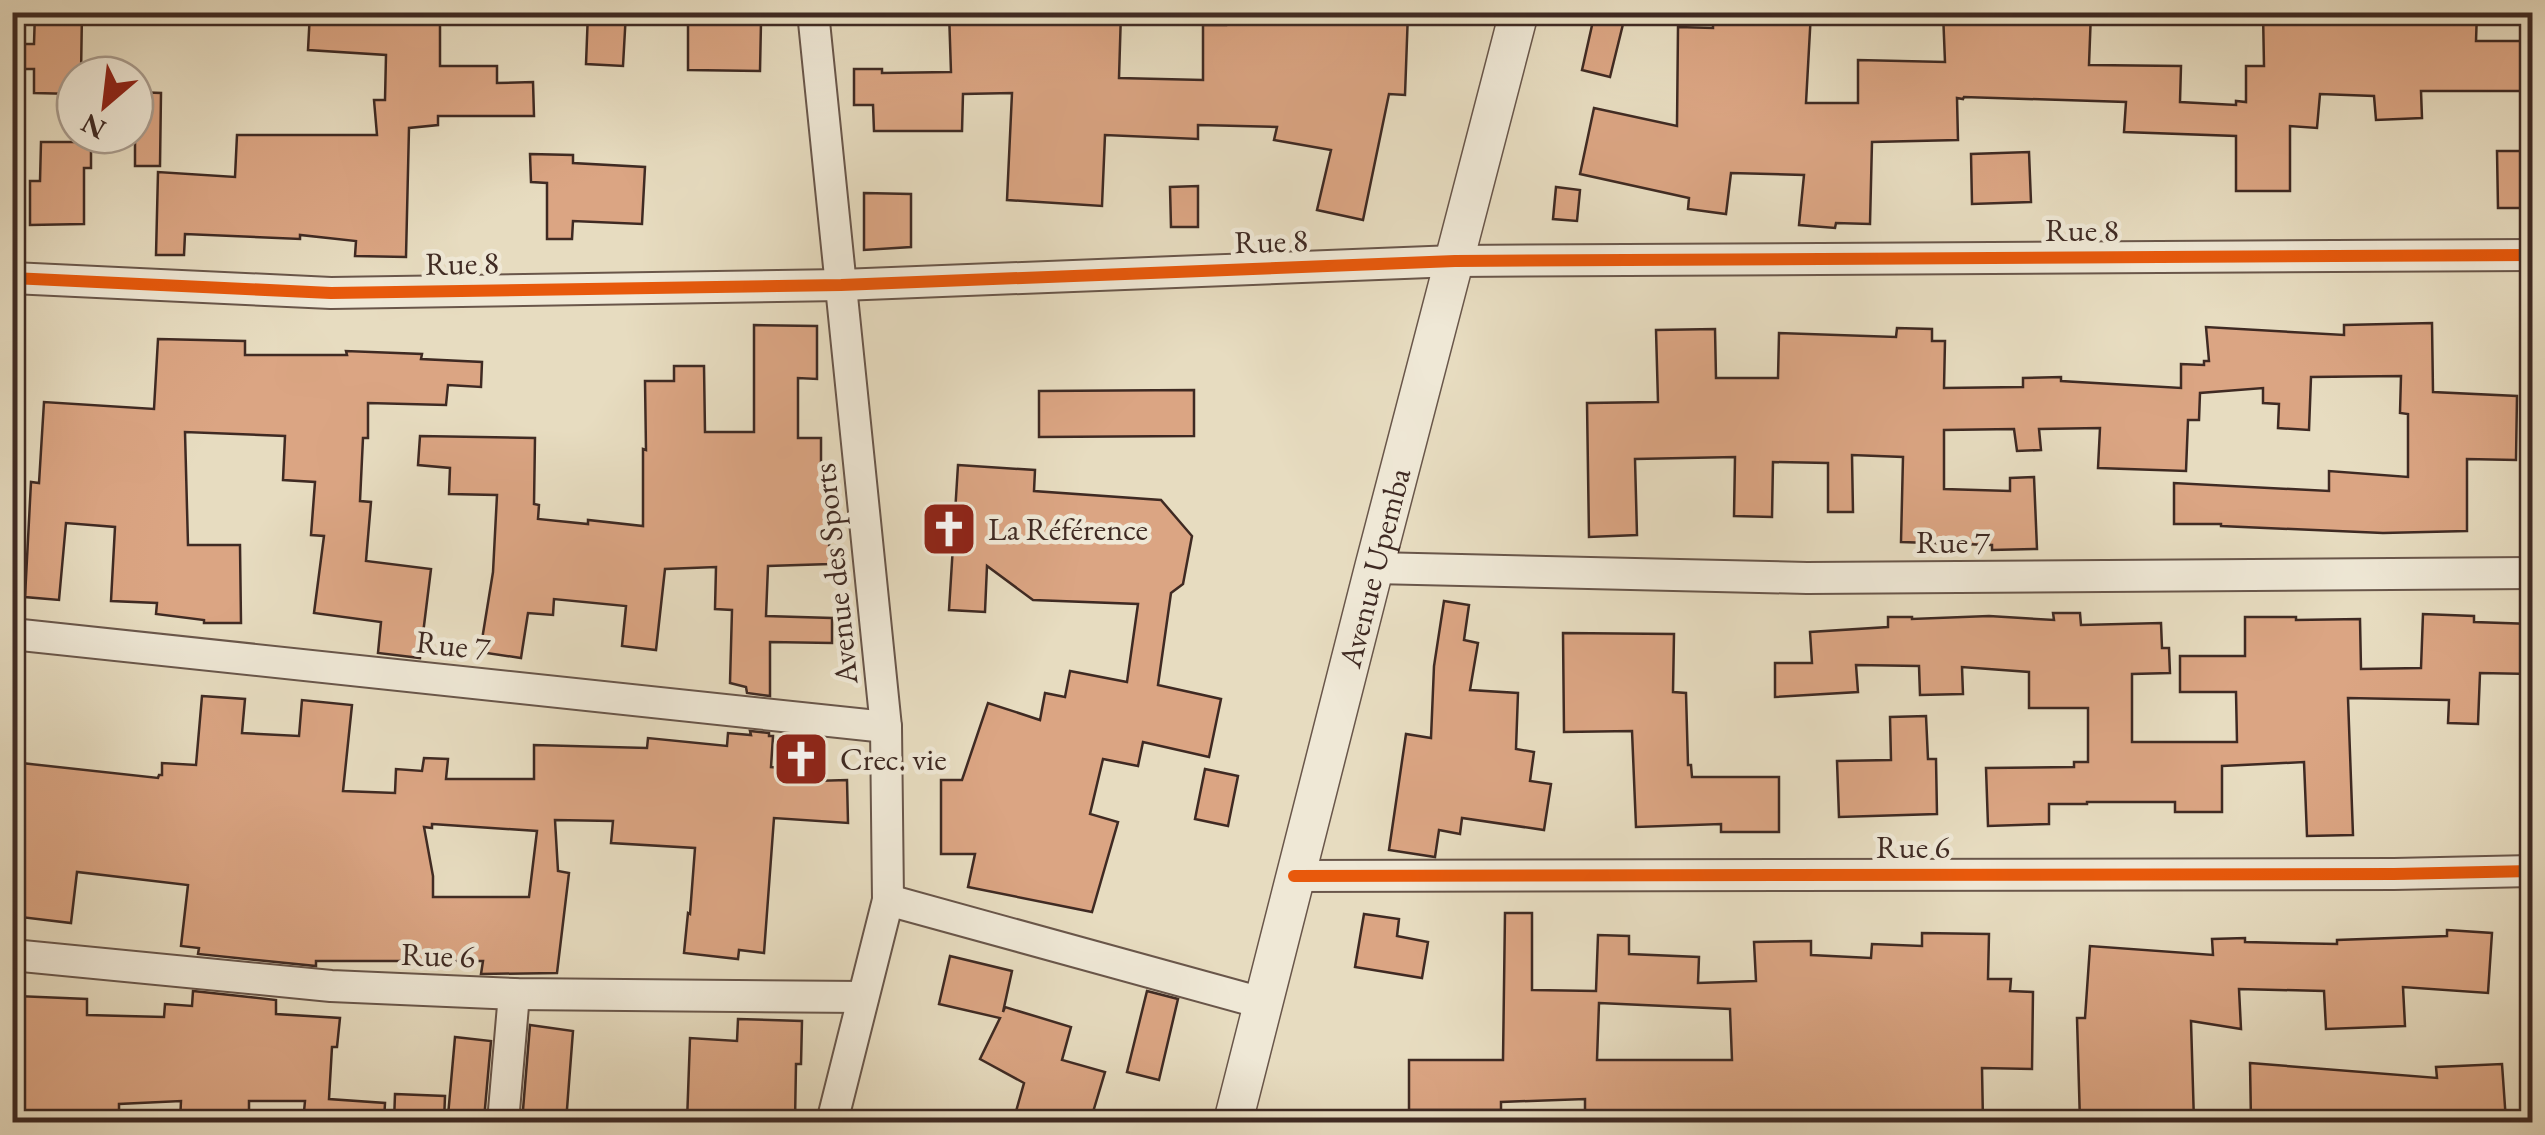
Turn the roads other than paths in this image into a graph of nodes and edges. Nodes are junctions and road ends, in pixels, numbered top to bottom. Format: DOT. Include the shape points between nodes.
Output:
graph roads {
  1 [pos="814,12"];
  2 [pos="1519,12"];
  3 [pos="2532,255"];
  4 [pos="1454,261"];
  5 [pos="12,278"];
  6 [pos="841,285"];
  7 [pos="1374,568"];
  8 [pos="2532,573"];
  9 [pos="12,634"];
  10 [pos="886,726"];
  11 [pos="2532,871"];
  12 [pos="1294,876"];
  13 [pos="888,900"];
  14 [pos="12,955"];
  15 [pos="514,994"];
  16 [pos="863,997"];
  17 [pos="1262,1003"];
  18 [pos="503,1122"];
  19 [pos="832,1122"];
  20 [pos="1233,1122"];
  1 -- 6 [label="street, Avenue des Sports"];
  2 -- 4 [label="street, Avenue Upemba"];
  3 -- 4 [label="street, Rue 8"];
  4 -- 6 [label="street, Rue 8"];
  4 -- 7 [label="street, Avenue Upemba"];
  5 -- 6 [label="street, Rue 8" via="330,293"];
  6 -- 10 [label="street, Avenue des Sports"];
  7 -- 8 [label="street, Rue 7" via="1807,578"];
  7 -- 12 [label="street, Avenue Upemba"];
  9 -- 10 [label="street, Rue 7"];
  10 -- 13 [label="street, Avenue des Sports"];
  11 -- 12 [label="street, Rue 6"];
  12 -- 17 [label="street, Avenue Upemba"];
  13 -- 16 [label="street, Avenue des Sports"];
  13 -- 17 [label="street"];
  14 -- 15 [label="street, Rue 6" via="331,986"];
  15 -- 16 [label="street, Rue 6"];
  15 -- 18 [label="street"];
  16 -- 19 [label="street, Avenue des Sports"];
  17 -- 20 [label="street, Avenue Upemba"];
}
